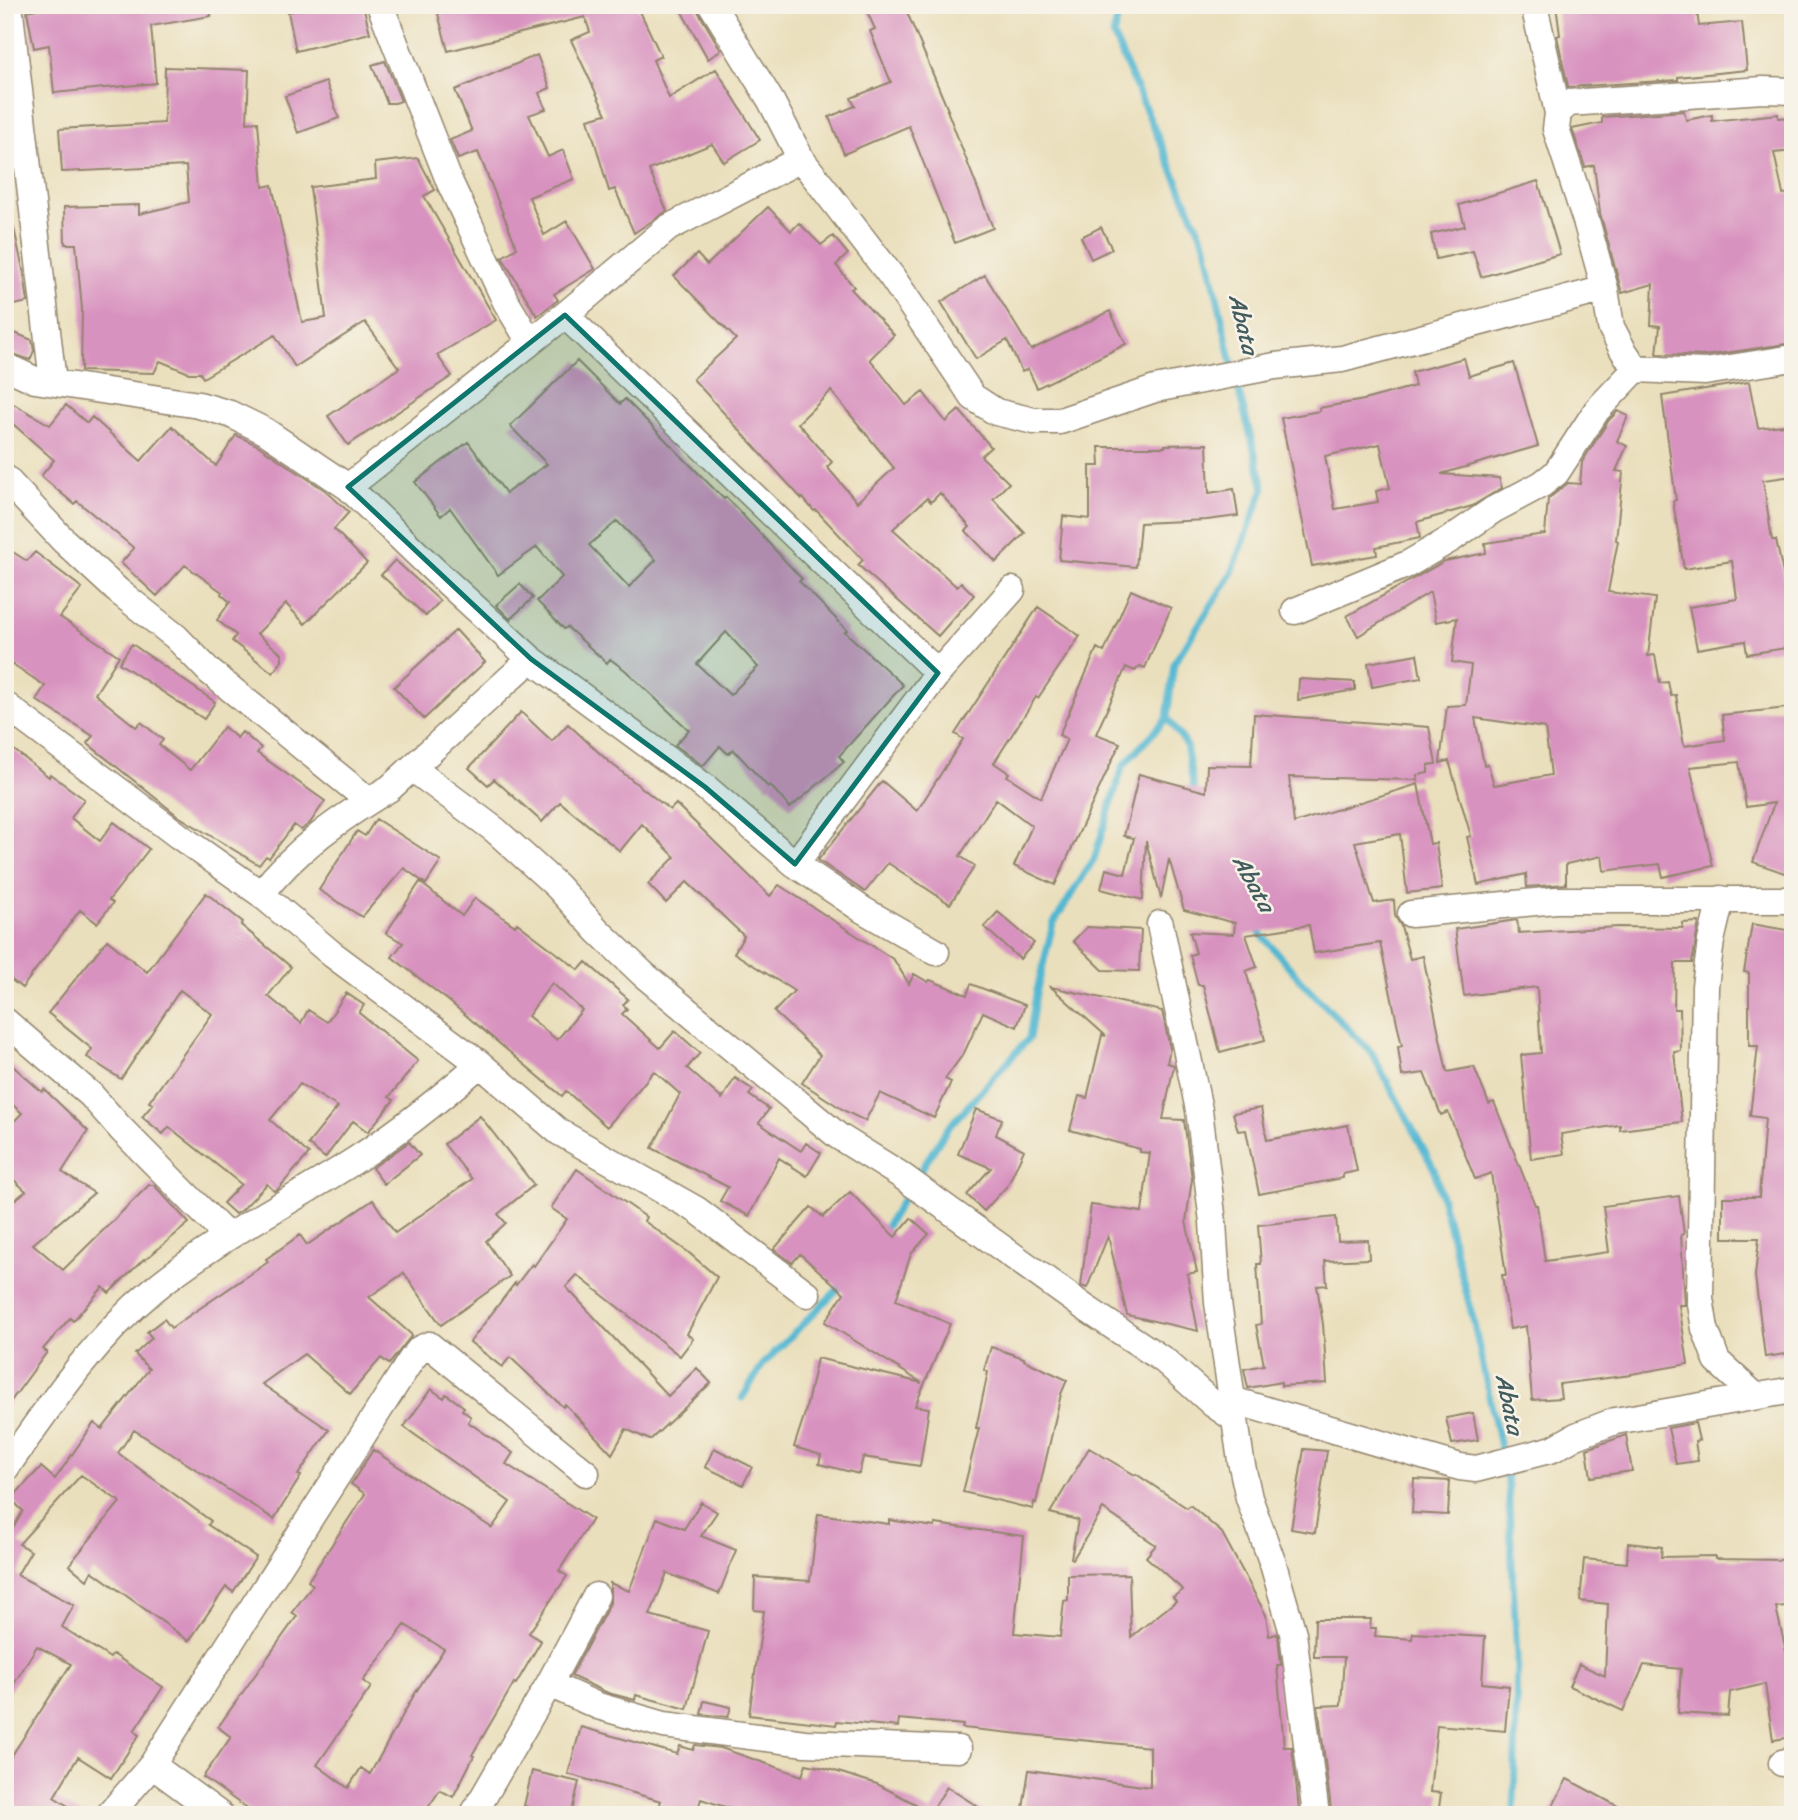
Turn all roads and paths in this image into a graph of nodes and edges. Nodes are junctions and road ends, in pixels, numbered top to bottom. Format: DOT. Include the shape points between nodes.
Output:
graph roads {
  1 [pos="9,5"];
  2 [pos="380,5"];
  3 [pos="712,5"];
  4 [pos="1534,5"];
  5 [pos="1793,91"];
  6 [pos="1558,113"];
  7 [pos="801,159"];
  8 [pos="1605,289"];
  9 [pos="565,315"];
  10 [pos="530,342"];
  11 [pos="1793,358"];
  12 [pos="5,366"];
  13 [pos="1636,369"];
  14 [pos="53,382"];
  15 [pos="5,478"];
  16 [pos="348,487"];
  17 [pos="1012,590"];
  18 [pos="1295,611"];
  19 [pos="531,659"];
  20 [pos="938,673"];
  21 [pos="5,705"];
  22 [pos="412,768"];
  23 [pos="368,800"];
  24 [pos="795,864"];
  25 [pos="261,894"];
  26 [pos="1721,899"];
  27 [pos="1793,900"];
  28 [pos="1411,914"];
  29 [pos="1160,924"];
  30 [pos="936,952"];
  31 [pos="5,1021"];
  32 [pos="480,1064"];
  33 [pos="228,1237"];
  34 [pos="807,1294"];
  35 [pos="1793,1391"];
  36 [pos="1755,1396"];
  37 [pos="1233,1410"];
  38 [pos="5,1469"];
  39 [pos="586,1473"];
  40 [pos="596,1596"];
  41 [pos="549,1684"];
  42 [pos="958,1749"];
  43 [pos="152,1765"];
  44 [pos="109,1815"];
  45 [pos="220,1815"];
  46 [pos="473,1815"];
  47 [pos="1317,1815"];
  1 -- 14 [label="street"];
  2 -- 10 [label="street" via="450,183"];
  3 -- 7 [label="street"];
  4 -- 6 [label="street"];
  5 -- 6 [label="street" via="1568,103"];
  6 -- 8 [label="street" via="1556,129"];
  7 -- 8 [label="street" via="892,277 973,397 996,412 1034,421 1060,421 1155,389 1275,366 1342,359"];
  7 -- 9 [label="street" via="668,228"];
  8 -- 13 [label="street" via="1611,327"];
  9 -- 10 [label="street"];
  9 -- 20 [label="street"];
  10 -- 16 [label="street"];
  11 -- 13 [label="street" via="1705,372"];
  12 -- 14 [label="street" via="35,380"];
  13 -- 18 [label="street" via="1597,410 1556,472 1542,484 1408,564"];
  14 -- 16 [label="street" via="162,397 230,414 265,431"];
  15 -- 23 [label="street" via="118,591"];
  16 -- 19 [label="street"];
  17 -- 20 [label="street"];
  19 -- 22 [label="street"];
  19 -- 24 [label="street" via="705,787"];
  20 -- 24 [label="street"];
  21 -- 25 [label="street"];
  22 -- 23 [label="street"];
  22 -- 37 [label="street" via="495,830 643,974 838,1136 1166,1361 1213,1404"];
  23 -- 25 [label="street" via="298,853"];
  24 -- 30 [label="street"];
  25 -- 32 [label="street" via="332,954"];
  26 -- 27 [label="street"];
  26 -- 28 [label="street" via="1556,900"];
  26 -- 36 [label="street" via="1705,986 1700,1298 1717,1361"];
  29 -- 37 [label="street" via="1199,1110"];
  31 -- 33 [label="street" via="91,1095"];
  32 -- 33 [label="street" via="432,1107 355,1160"];
  32 -- 34 [label="street" via="559,1132 697,1210"];
  33 -- 38 [label="street" via="153,1290 104,1335"];
  35 -- 36 [label="street"];
  36 -- 37 [label="street" via="1615,1421 1553,1449 1476,1469"];
  37 -- 47 [label="street" via="1250,1498 1293,1633"];
  39 -- 43 [label="street" via="429,1345 420,1349"];
  40 -- 41 [label="street"];
  41 -- 42 [label="street" via="598,1706 664,1725 805,1743"];
  41 -- 46 [label="street"];
  43 -- 44 [label="street"];
  43 -- 45 [label="street"];
}
